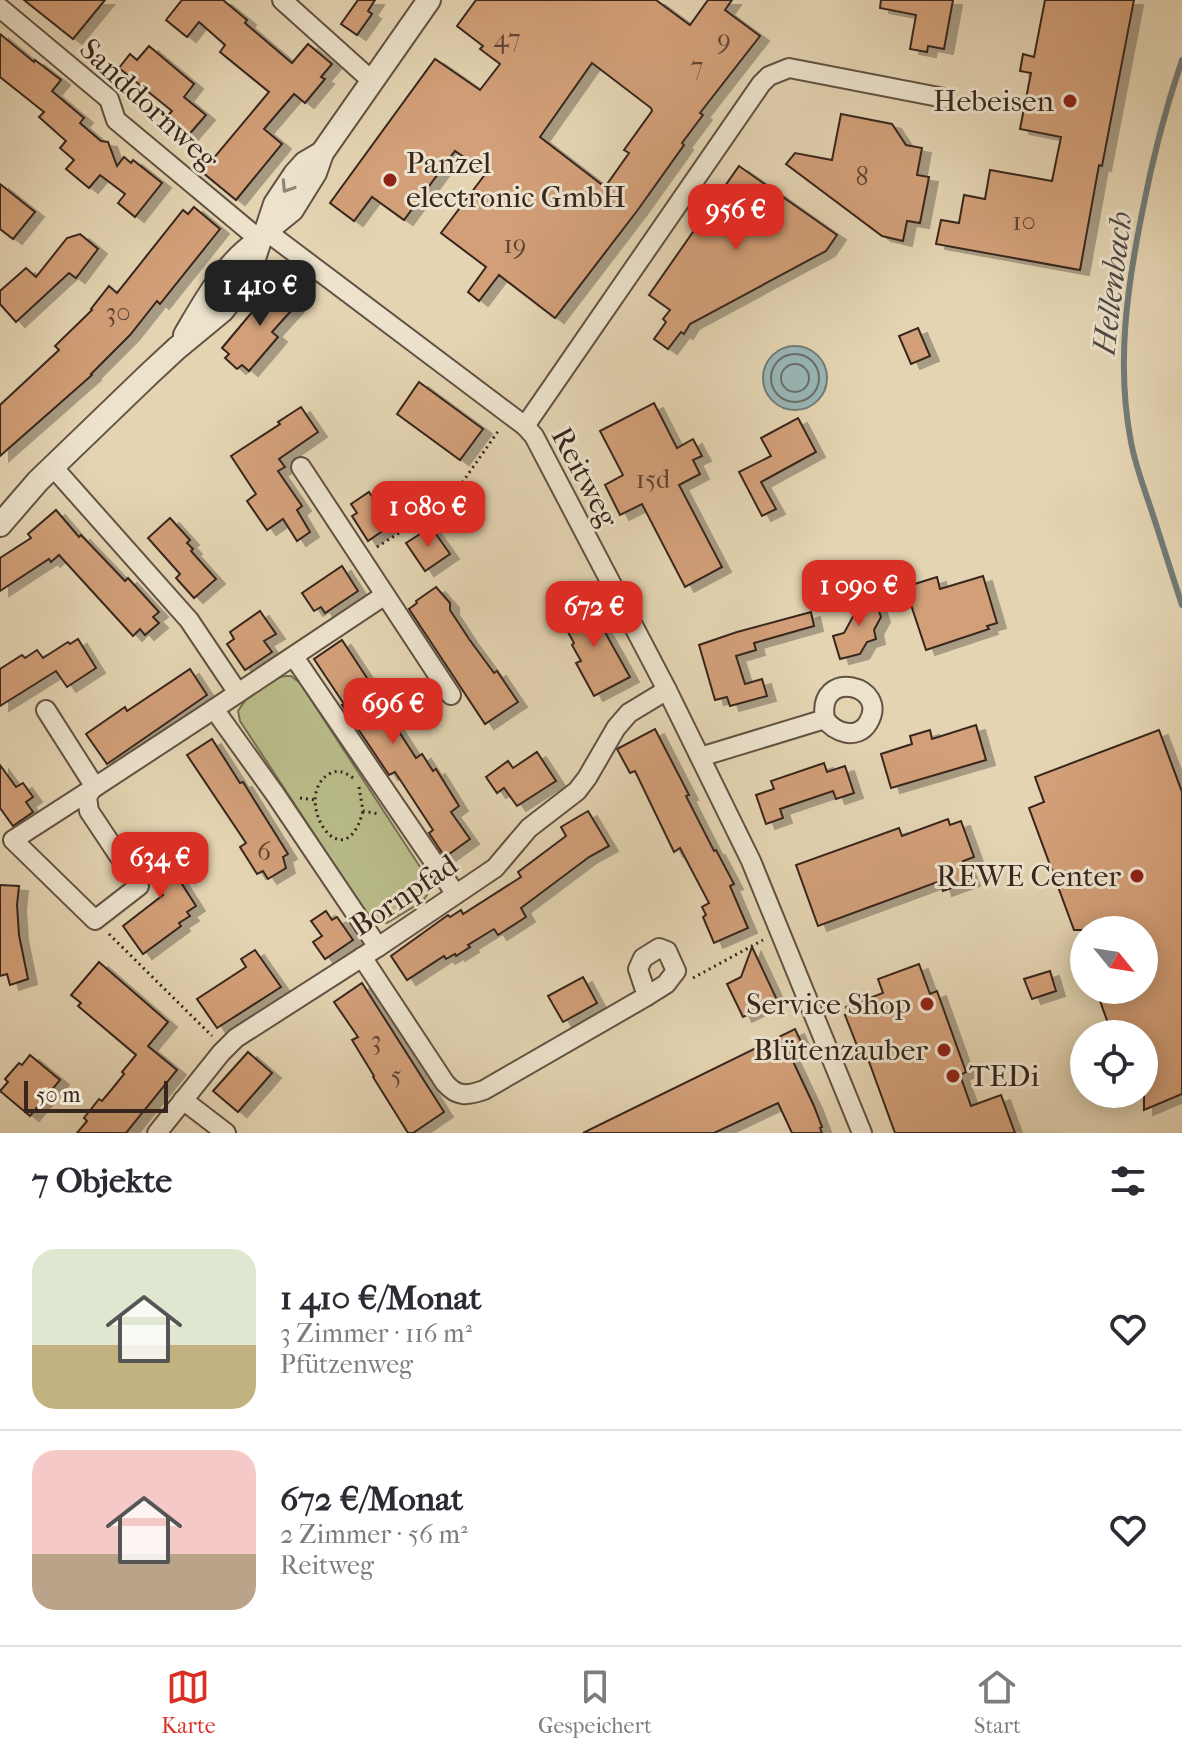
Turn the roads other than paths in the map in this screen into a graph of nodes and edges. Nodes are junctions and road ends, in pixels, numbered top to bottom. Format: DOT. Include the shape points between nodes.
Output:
graph roads {
  1 [pos="282,0"];
  2 [pos="429,0"];
  3 [pos="0,8"];
  4 [pos="371,80"];
  5 [pos="944,98"];
  6 [pos="263,236"];
  7 [pos="525,426"];
  8 [pos="301,467"];
  9 [pos="46,474"];
  10 [pos="0,504"];
  11 [pos="0,525"];
  12 [pos="385,595"];
  13 [pos="294,657"];
  14 [pos="667,690"];
  15 [pos="238,693"];
  16 [pos="451,695"];
  17 [pos="214,709"];
  18 [pos="46,710"];
  19 [pos="825,719"];
  20 [pos="700,757"];
  21 [pos="94,788"];
  22 [pos="455,893"];
  23 [pos="370,952"];
  24 [pos="647,996"];
  25 [pos="183,1100"];
  26 [pos="157,1133"];
  27 [pos="226,1133"];
  28 [pos="862,1133"];
  1 -- 4 [label="street"];
  2 -- 4 [label="street"];
  3 -- 6 [label="street, Sanddornweg" via="109,99 116,120"];
  4 -- 6 [label="street" via="292,210"];
  5 -- 7 [label="street" via="789,68 769,76"];
  6 -- 7 [label="street, Reitweg"];
  6 -- 9 [label="street" via="247,280 222,311"];
  7 -- 14 [label="street, Reitweg"];
  8 -- 12 [label="street"];
  9 -- 10 [label="street"];
  9 -- 11 [label="street"];
  9 -- 15 [label="street" via="189,620"];
  12 -- 13 [label="street"];
  12 -- 16 [label="street"];
  13 -- 15 [label="street"];
  13 -- 22 [label="street"];
  14 -- 20 [label="street, Reitweg"];
  14 -- 22 [label="street, Bornpfad" via="622,720 577,791 529,828 495,868"];
  15 -- 17 [label="street"];
  17 -- 21 [label="street"];
  17 -- 23 [label="street" via="275,794"];
  18 -- 21 [label="street"];
  19 -- 20 [label="street"];
  20 -- 28 [label="street, Reitweg" via="751,861"];
  21 -- 21 [label="street" via="13,840 95,920 139,886 89,811 87,797"];
  22 -- 23 [label="street, Bornpfad"];
  23 -- 24 [label="street" via="445,1083 464,1096 484,1090"];
  23 -- 25 [label="street, Bornpfad" via="236,1038"];
  24 -- 24 [label="street" via="676,971 667,951 659,948 643,958 638,969"];
  25 -- 26 [label="street, Bornpfad"];
  25 -- 27 [label="street"];
}
